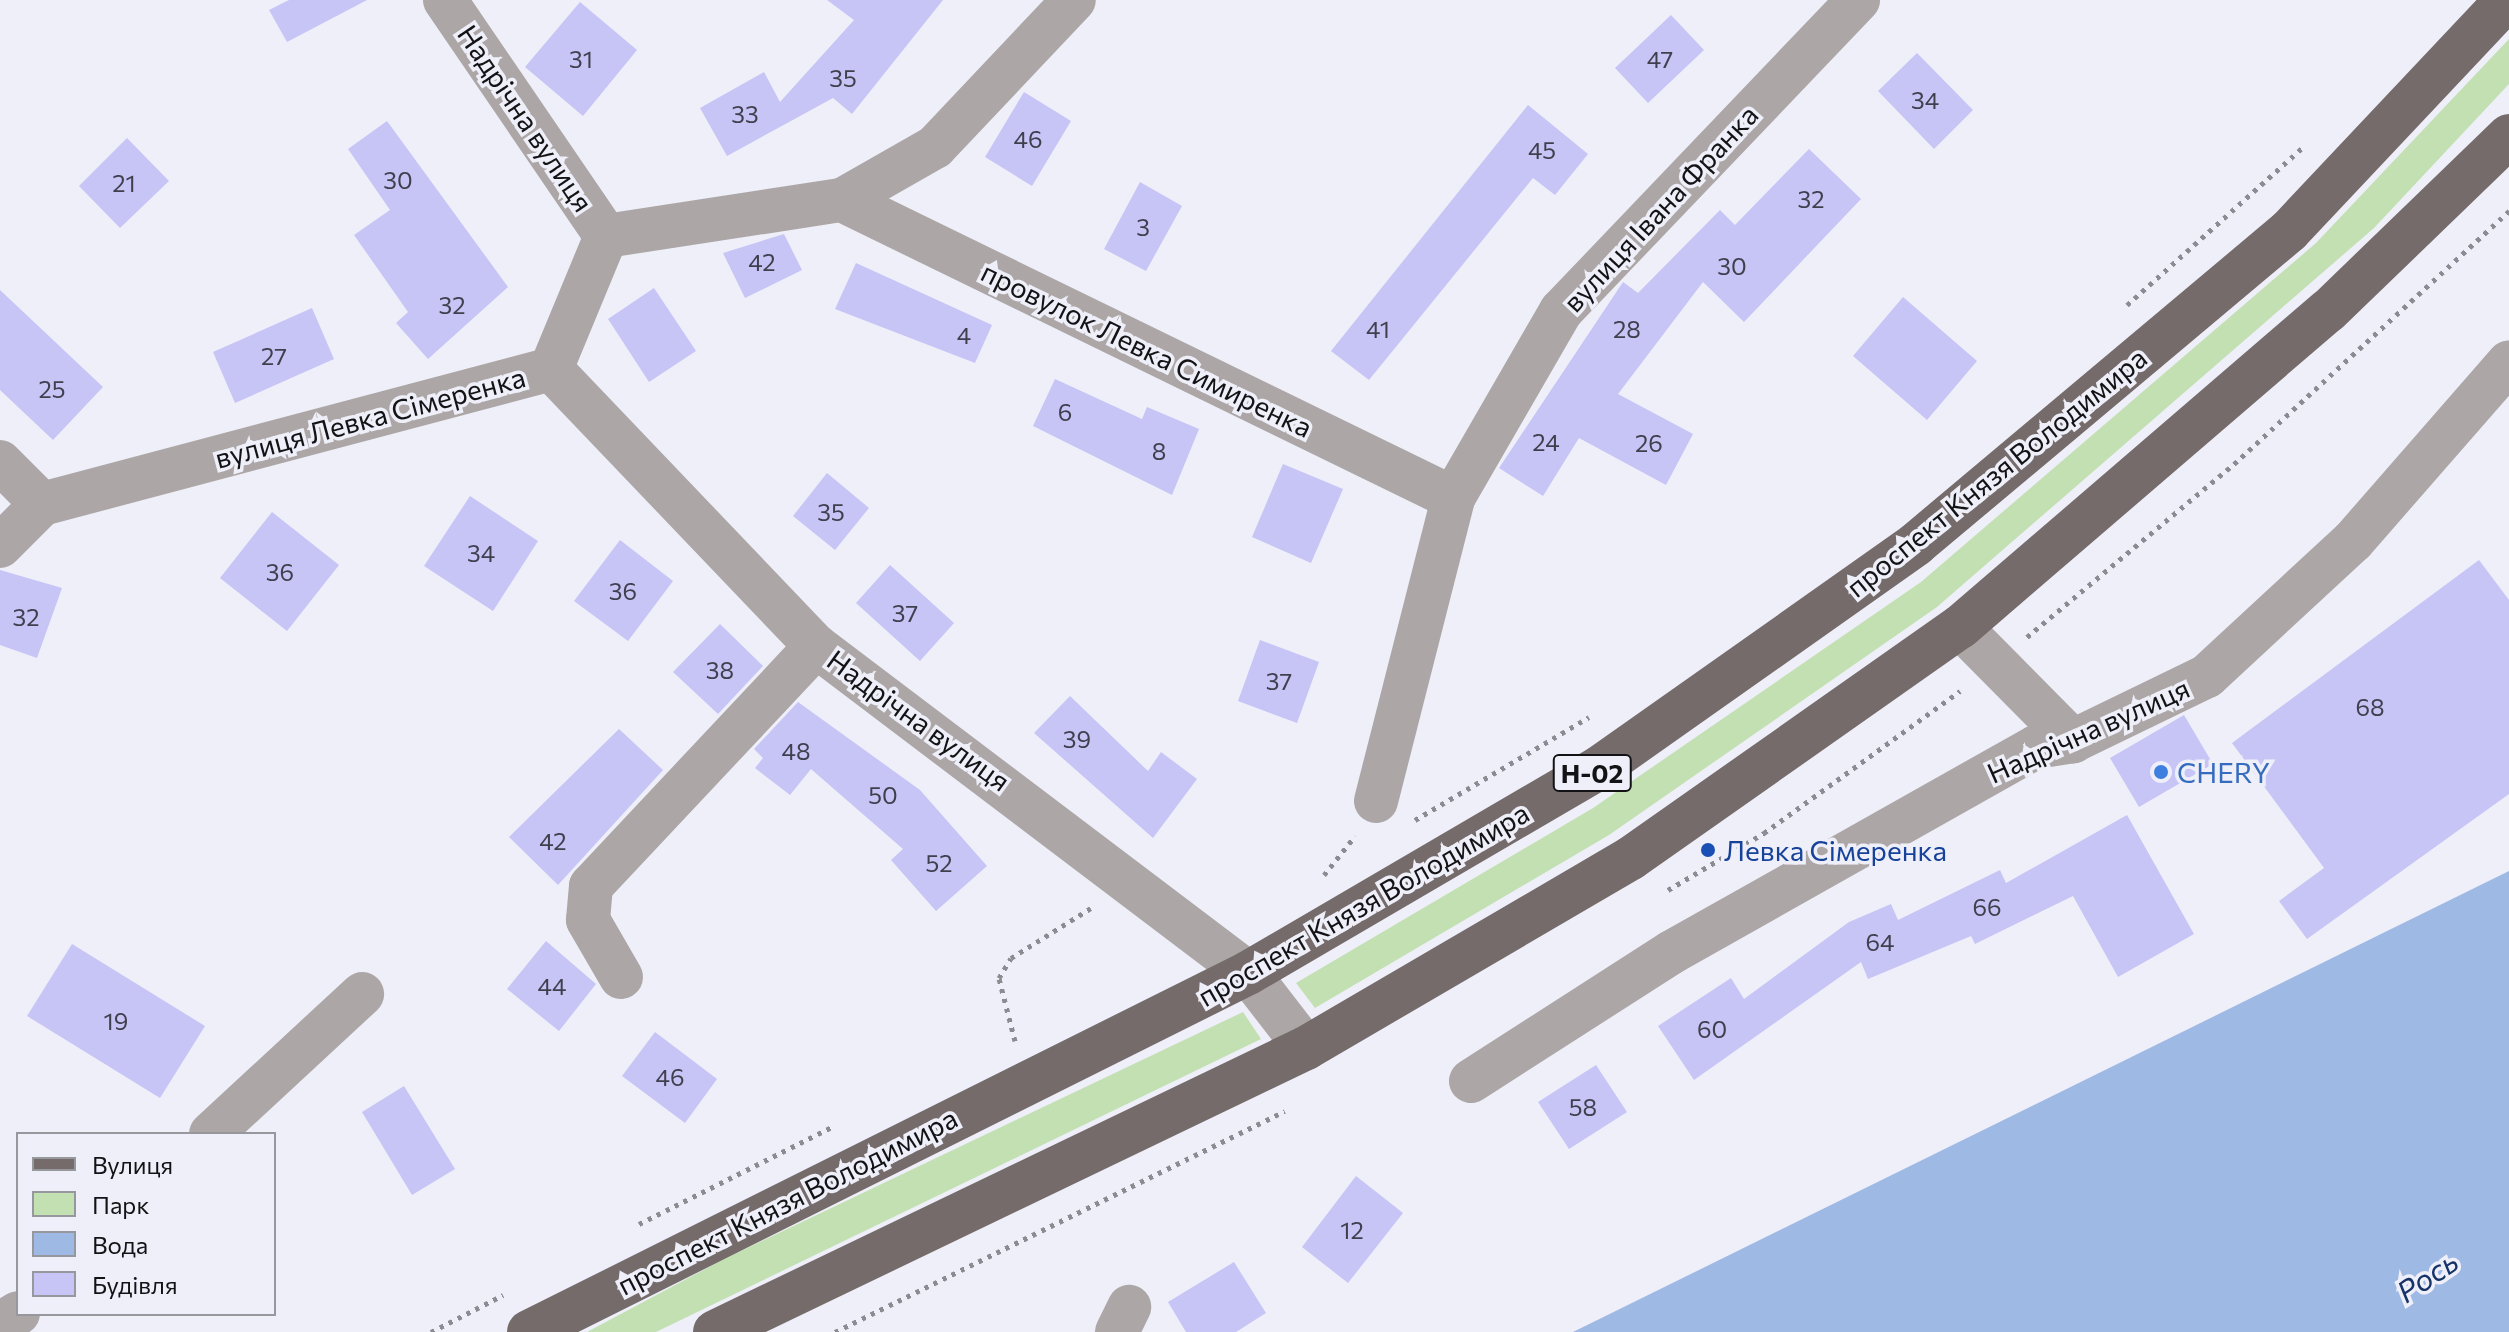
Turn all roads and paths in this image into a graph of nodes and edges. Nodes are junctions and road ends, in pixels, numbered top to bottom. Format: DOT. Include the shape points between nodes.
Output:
graph roads {
  1 [pos="445,0"];
  2 [pos="1074,0"];
  3 [pos="1858,0"];
  4 [pos="2507,0"];
  5 [pos="2316,134"];
  6 [pos="2509,136"];
  7 [pos="842,200"];
  8 [pos="606,236"];
  9 [pos="2120,311"];
  10 [pos="2509,362"];
  11 [pos="551,369"];
  12 [pos="0,462"];
  13 [pos="1453,498"];
  14 [pos="42,504"];
  15 [pos="0,546"];
  16 [pos="1960,627"];
  17 [pos="816,646"];
  18 [pos="1605,707"];
  19 [pos="2073,741"];
  20 [pos="1391,813"];
  21 [pos="1353,857"];
  22 [pos="1132,882"];
  23 [pos="1311,884"];
  24 [pos="1248,973"];
  25 [pos="621,977"];
  26 [pos="362,994"];
  27 [pos="1029,1034"];
  28 [pos="1015,1041"];
  29 [pos="1000,1047"];
  30 [pos="1306,1048"];
  31 [pos="1471,1081"];
  32 [pos="1297,1104"];
  33 [pos="842,1123"];
  34 [pos="213,1132"];
  35 [pos="629,1229"];
  36 [pos="516,1288"];
  37 [pos="431,1332"];
  38 [pos="529,1332"];
  39 [pos="715,1332"];
  40 [pos="835,1332"];
  1 -- 8 [label="street, Надрічна вулиця"];
  2 -- 7 [label="street" via="935,147"];
  3 -- 13 [label="street, вулиця Івана Франка" via="1561,311"];
  4 -- 24 [label="main road, проспект Князя Володимира / Н-02" via="2289,231 1916,544 1599,768"];
  5 -- 9 [label="path"];
  6 -- 16 [label="main road" via="2328,311"];
  7 -- 8 [label="street"];
  7 -- 13 [label="street, провулок Левка Симиренка"];
  8 -- 11 [label="street, вулиця Левка Сімеренка"];
  10 -- 19 [label="street, Надрічна вулиця" via="2353,541 2207,676"];
  11 -- 14 [label="street, вулиця Левка Сімеренка"];
  11 -- 17 [label="street, Надрічна вулиця"];
  12 -- 14 [label="street"];
  13 -- 20 [label="street, вулиця Івана Франка"];
  14 -- 15 [label="street"];
  16 -- 19 [label="street"];
  16 -- 30 [label="main road" via="1631,858"];
  17 -- 22 [label="street, Надрічна вулиця"];
  17 -- 25 [label="street" via="591,886 588,920"];
  18 -- 20 [label="path"];
  19 -- 31 [label="street, Надрічна вулиця" via="2036,747 1672,952"];
  21 -- 23 [label="path"];
  22 -- 24 [label="street, Надрічна вулиця"];
  22 -- 28 [label="path" via="1011,958 999,978"];
  24 -- 30 [label="street, Надрічна вулиця"];
  24 -- 38 [label="main road, проспект Князя Володимира / Н-02"];
  26 -- 34 [label="street"];
  27 -- 28 [label="path"];
  28 -- 29 [label="path"];
  30 -- 39 [label="main road"];
  32 -- 40 [label="path"];
  33 -- 35 [label="path"];
  36 -- 37 [label="path"];
}
